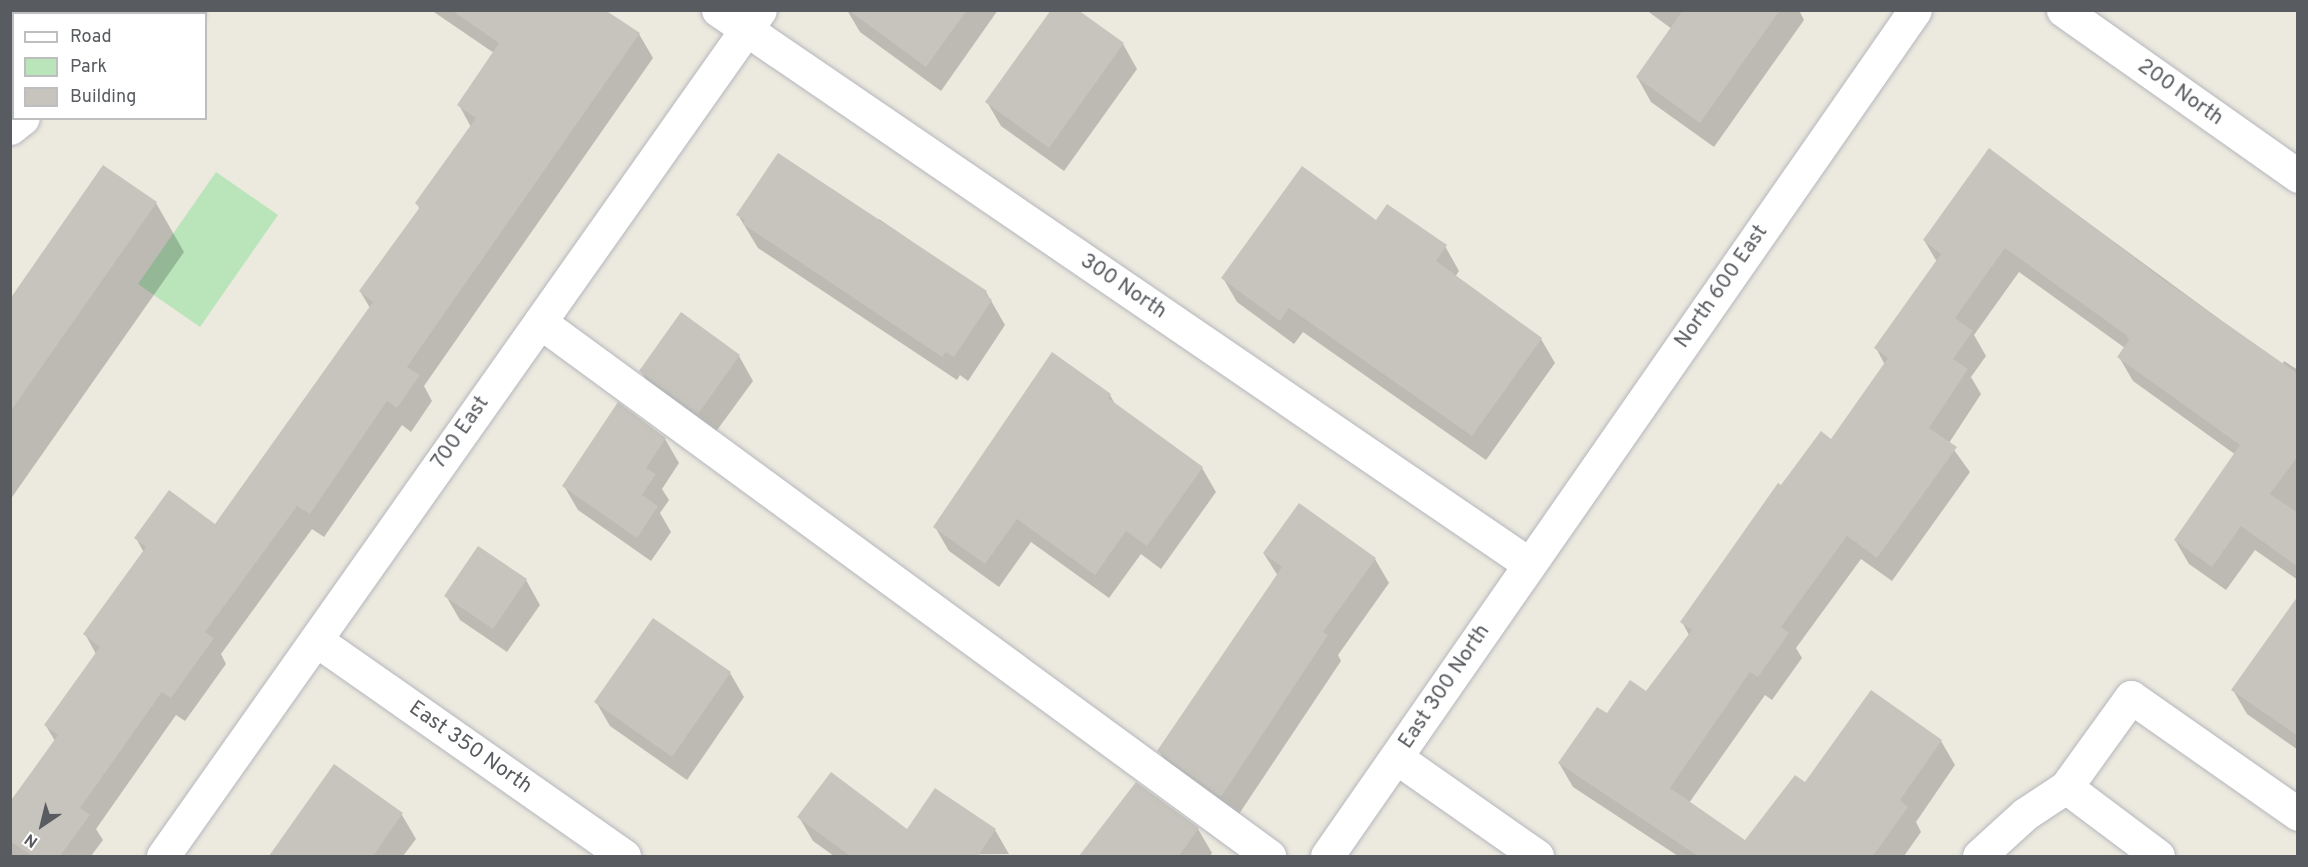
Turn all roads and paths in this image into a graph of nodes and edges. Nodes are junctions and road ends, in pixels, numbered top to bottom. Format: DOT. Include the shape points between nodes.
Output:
graph roads {
  1 [pos="75,10"];
  2 [pos="718,10"];
  3 [pos="1915,10"];
  4 [pos="2063,10"];
  5 [pos="82,12"];
  6 [pos="753,20"];
  7 [pos="2298,176"];
  8 [pos="540,322"];
  9 [pos="1529,564"];
  10 [pos="316,640"];
  11 [pos="1397,758"];
  12 [pos="2066,787"];
  13 [pos="2298,814"];
  14 [pos="163,856"];
  15 [pos="624,856"];
  16 [pos="1269,856"];
  17 [pos="1327,856"];
  18 [pos="1537,856"];
  19 [pos="1979,856"];
  20 [pos="2158,856"];
  1 -- 5 [label="street"];
  2 -- 6 [label="street, 300 North"];
  3 -- 9 [label="street, North 600 East"];
  4 -- 7 [label="street, 200 North"];
  6 -- 8 [label="street, 700 East"];
  6 -- 9 [label="street, 300 North"];
  8 -- 10 [label="street, 700 East"];
  8 -- 16 [label="street"];
  9 -- 11 [label="street, East 300 North"];
  10 -- 14 [label="street, 700 East"];
  10 -- 15 [label="street, East 350 North"];
  11 -- 17 [label="street"];
  11 -- 18 [label="street, East 300 North"];
  12 -- 13 [label="street" via="2131,697"];
  12 -- 19 [label="street" via="2025,814"];
  12 -- 20 [label="street"];
}
